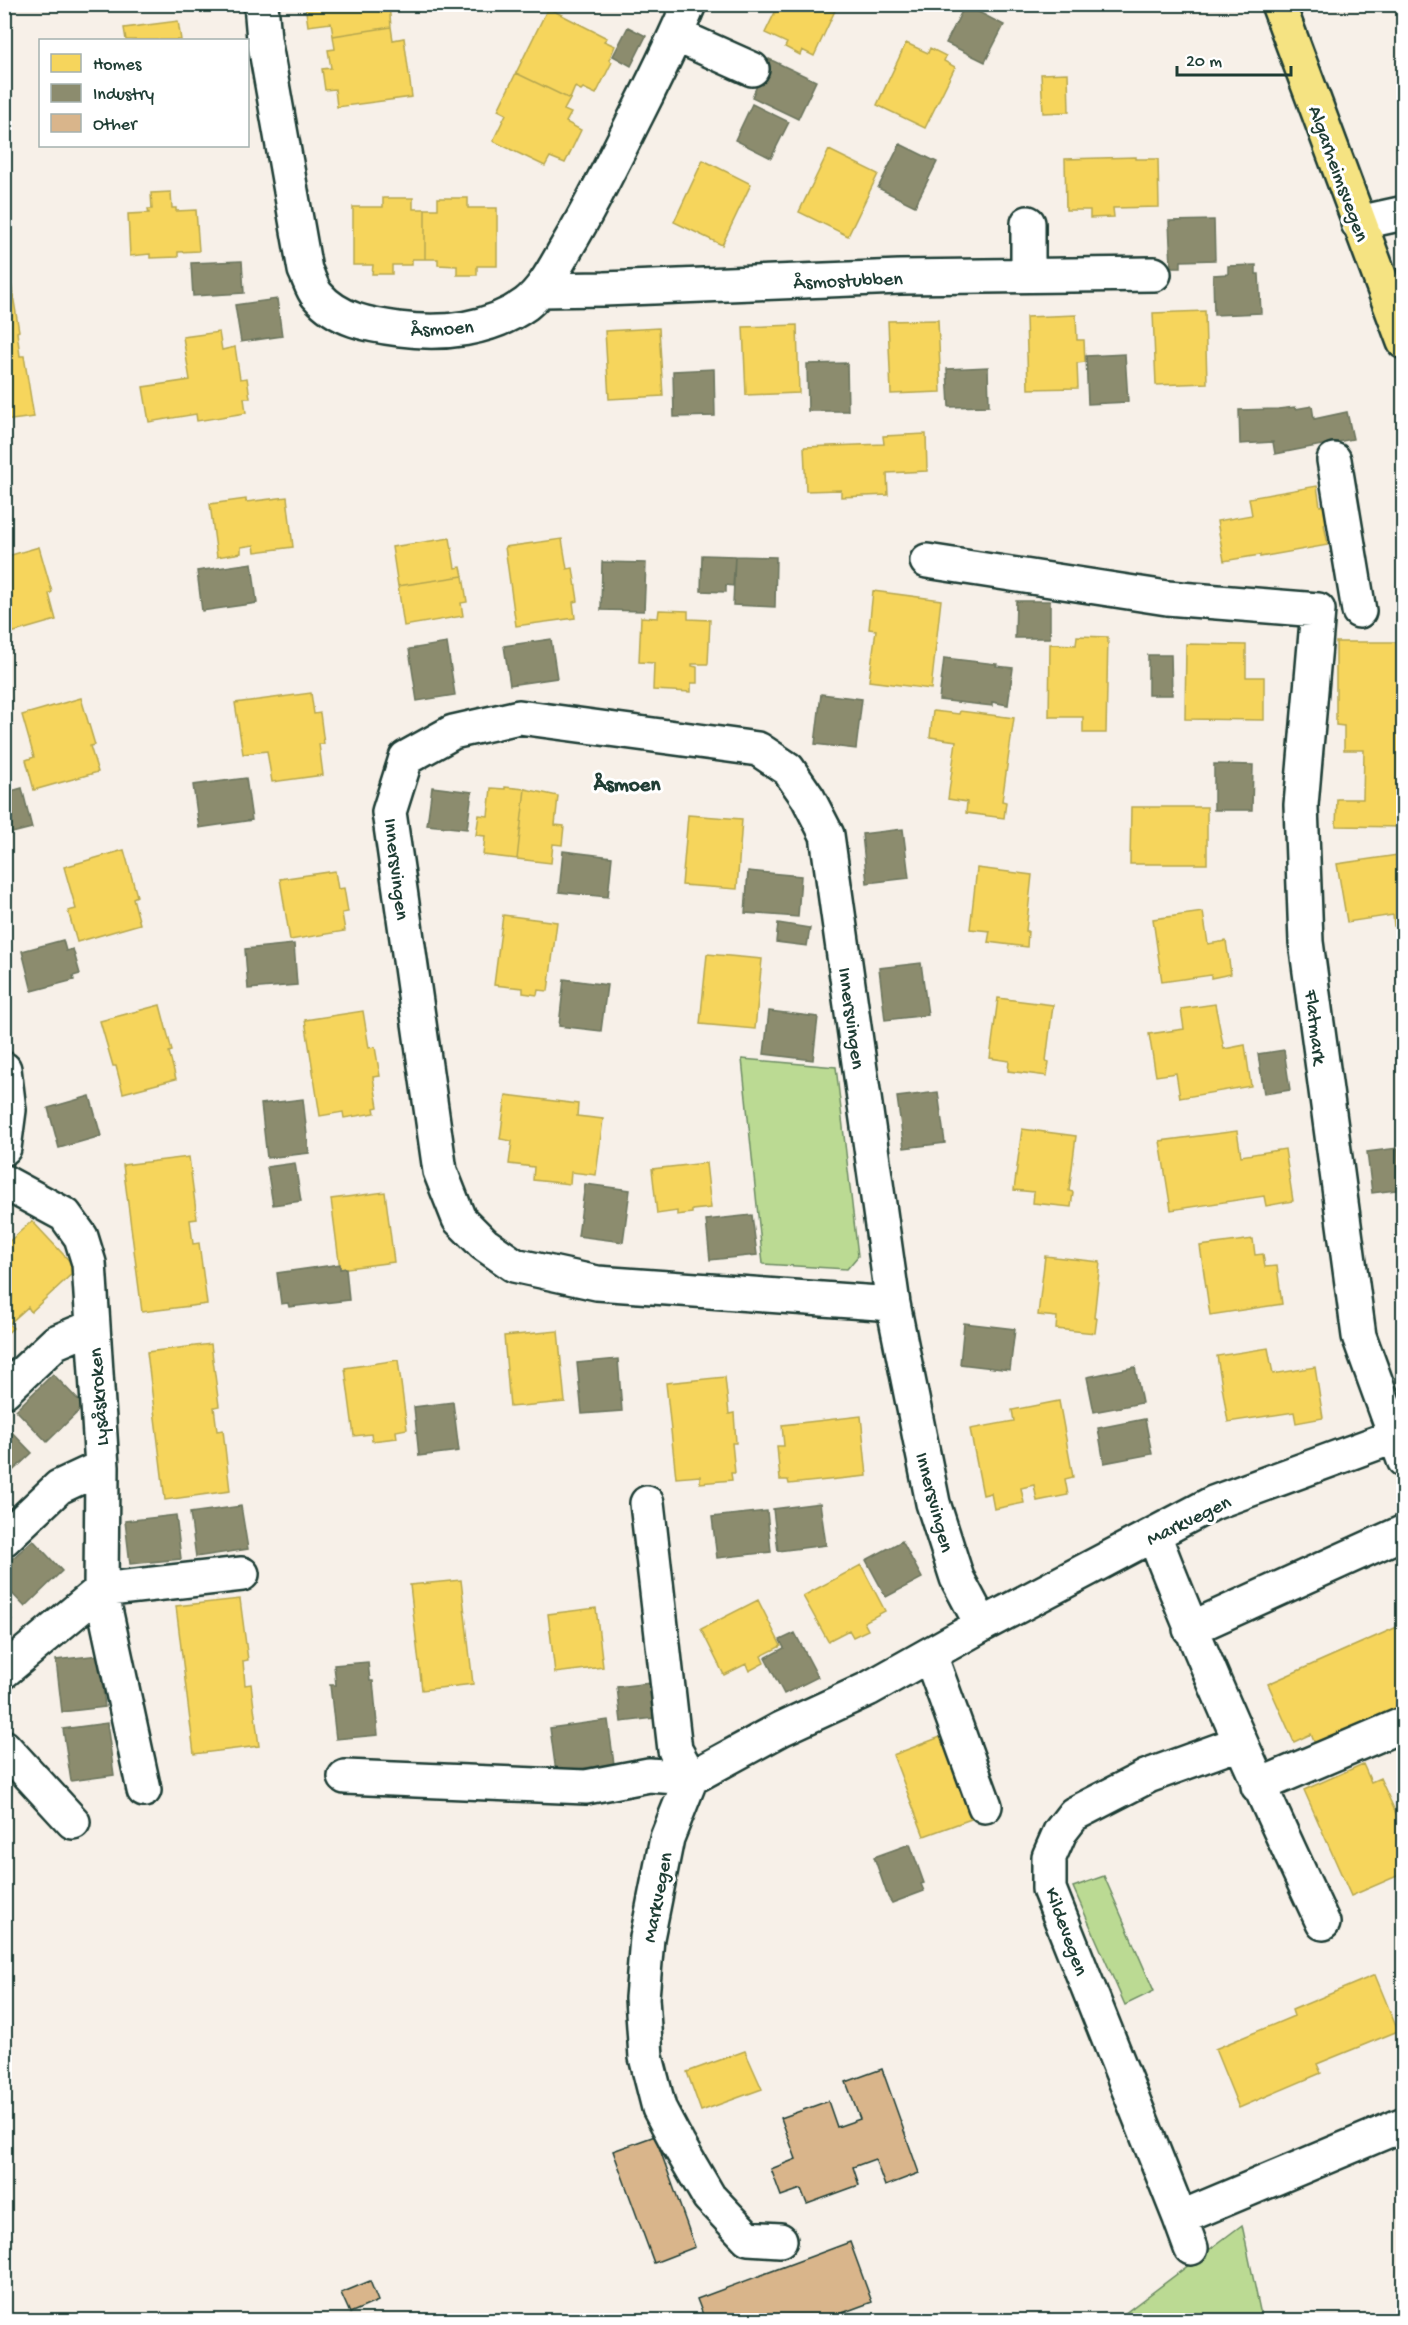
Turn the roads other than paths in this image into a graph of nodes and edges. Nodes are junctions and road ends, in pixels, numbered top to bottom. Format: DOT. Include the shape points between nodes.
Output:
graph roads {
  1 [pos="261,4"];
  2 [pos="689,4"];
  3 [pos="1278,4"];
  4 [pos="676,35"];
  5 [pos="752,69"];
  6 [pos="1404,213"];
  7 [pos="1028,223"];
  8 [pos="1358,223"];
  9 [pos="1154,274"];
  10 [pos="1028,275"];
  11 [pos="541,290"];
  12 [pos="1404,342"];
  13 [pos="1334,460"];
  14 [pos="927,561"];
  15 [pos="1359,611"];
  16 [pos="4,1070"];
  17 [pos="4,1149"];
  18 [pos="4,1182"];
  19 [pos="892,1304"];
  20 [pos="92,1327"];
  21 [pos="4,1391"];
  22 [pos="1400,1443"];
  23 [pos="102,1467"];
  24 [pos="647,1503"];
  25 [pos="1404,1532"];
  26 [pos="1154,1535"];
  27 [pos="4,1539"];
  28 [pos="242,1574"];
  29 [pos="101,1590"];
  30 [pos="982,1625"];
  31 [pos="1190,1629"];
  32 [pos="930,1654"];
  33 [pos="4,1671"];
  34 [pos="1404,1724"];
  35 [pos="1239,1743"];
  36 [pos="4,1747"];
  37 [pos="345,1777"];
  38 [pos="690,1778"];
  39 [pos="1258,1786"];
  40 [pos="144,1791"];
  41 [pos="985,1806"];
  42 [pos="73,1822"];
  43 [pos="1323,1923"];
  44 [pos="1404,2124"];
  45 [pos="1180,2217"];
  46 [pos="780,2240"];
  47 [pos="1191,2248"];
  1 -- 11 [label="street, Åsmoen" via="297,237 316,295 342,315 367,324 411,330 468,328 500,320"];
  2 -- 4 [label="street, Åsmoen"];
  3 -- 8 [label="main road, Algarheimsvegen"];
  4 -- 5 [label="street"];
  4 -- 11 [label="street, Åsmoen" via="586,215"];
  6 -- 8 [label="street"];
  7 -- 10 [label="street"];
  8 -- 12 [label="main road, Algarheimsvegen"];
  9 -- 10 [label="street, Åsmostubben"];
  10 -- 11 [label="street, Åsmostubben"];
  13 -- 15 [label="street"];
  14 -- 22 [label="street, Flatmark" via="1167,598 1318,610 1301,805 1306,942 1359,1336"];
  16 -- 17 [label="street" via="9,1110"];
  18 -- 20 [label="street, Lysåskroken" via="65,1215 81,1237 89,1263"];
  19 -- 19 [label="street, Innersvingen" via="827,835 788,769 758,749 519,717 453,732 406,758 389,812 441,1171 459,1219 513,1266 597,1282"];
  19 -- 30 [label="street, Innersvingen" via="933,1503 957,1578"];
  20 -- 21 [label="street, Lysåskroken" via="57,1342"];
  20 -- 23 [label="street, Lysåskroken"];
  22 -- 26 [label="street, Markvegen" via="1213,1503"];
  23 -- 27 [label="street, Lysåskroken" via="59,1487"];
  23 -- 29 [label="street, Lysåskroken"];
  24 -- 38 [label="street" via="675,1750"];
  25 -- 31 [label="street"];
  26 -- 30 [label="street, Markvegen"];
  26 -- 31 [label="street"];
  28 -- 29 [label="street"];
  29 -- 33 [label="street"];
  29 -- 40 [label="street, Lysåskroken"];
  30 -- 32 [label="street, Markvegen"];
  31 -- 35 [label="street"];
  32 -- 38 [label="street, Markvegen"];
  32 -- 41 [label="street"];
  34 -- 39 [label="street"];
  35 -- 39 [label="street"];
  35 -- 45 [label="street, Kildevegen" via="1148,1776 1074,1814 1048,1857 1049,1890"];
  36 -- 42 [label="street"];
  37 -- 38 [label="street" via="586,1787 649,1775"];
  38 -- 46 [label="street, Markvegen" via="667,1838 647,1938 642,1998 646,2057 659,2108 709,2197 748,2238"];
  39 -- 43 [label="street"];
  44 -- 45 [label="street"];
  45 -- 47 [label="street, Kildevegen"];
}
